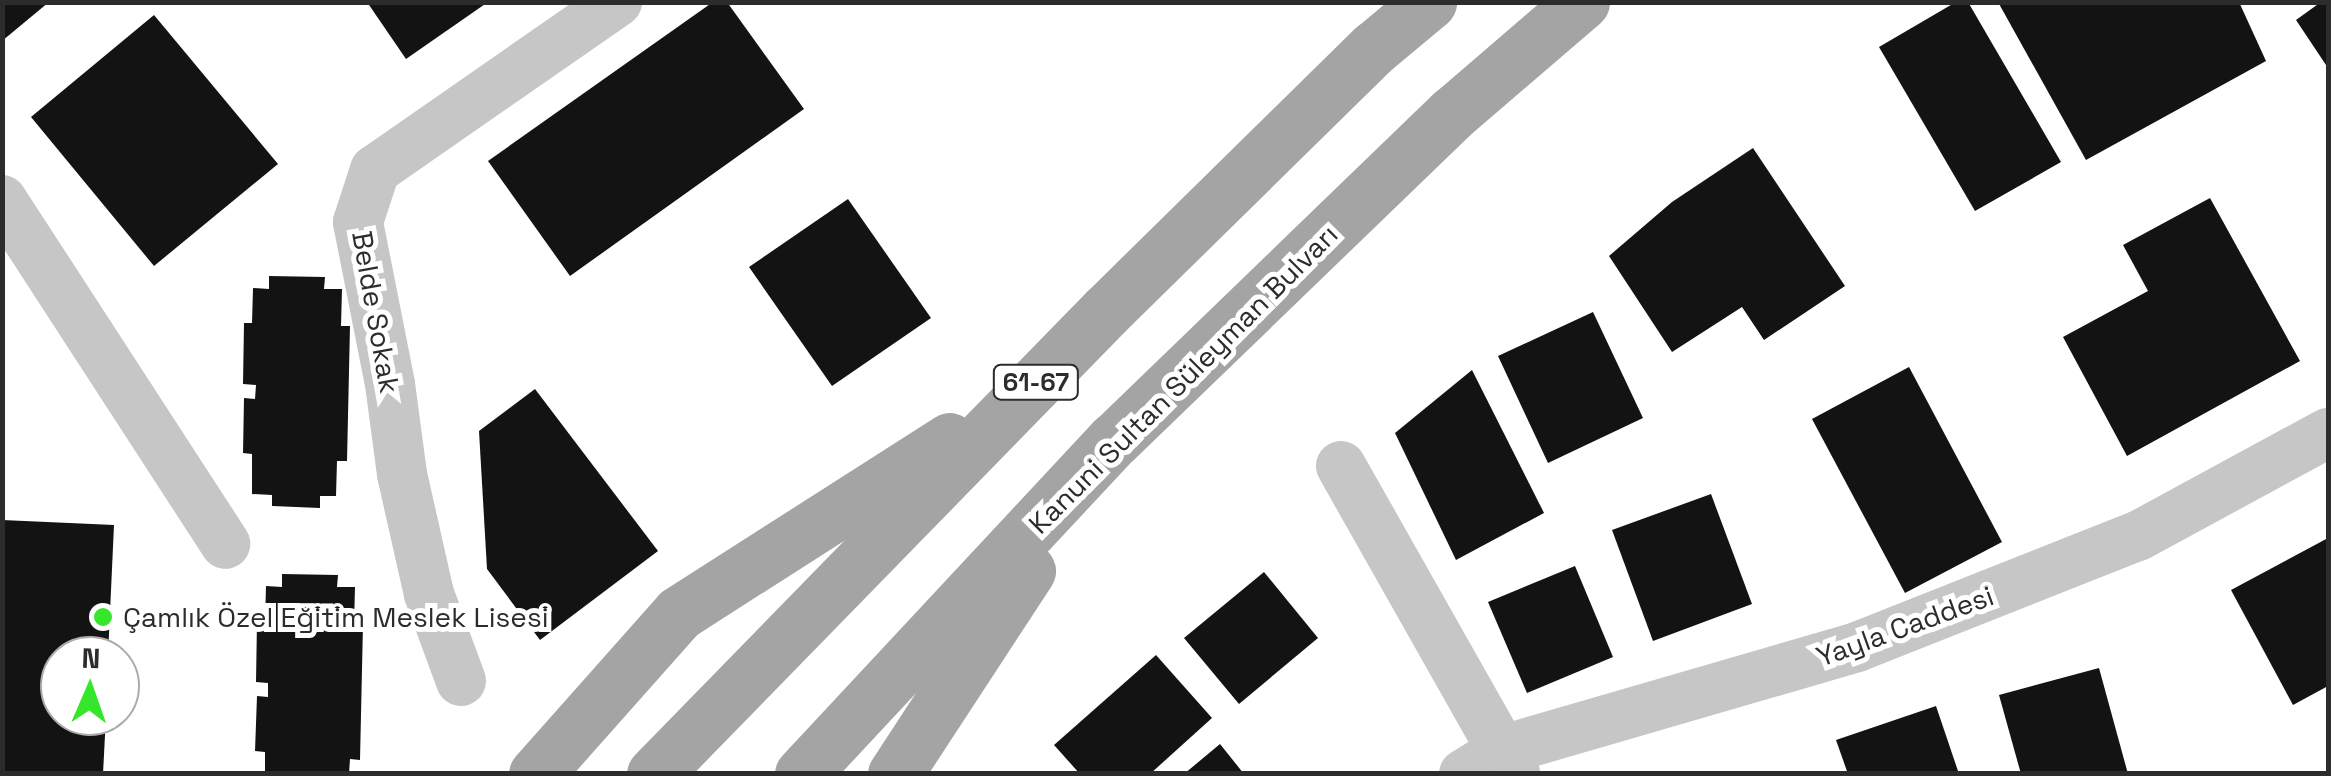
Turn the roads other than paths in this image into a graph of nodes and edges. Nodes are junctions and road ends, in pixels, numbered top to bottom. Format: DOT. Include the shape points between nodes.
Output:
graph roads {
  1 [pos="617,2"];
  2 [pos="1429,2"];
  3 [pos="1580,7"];
  4 [pos="2,200"];
  5 [pos="1028,390"];
  6 [pos="2328,433"];
  7 [pos="1114,440"];
  8 [pos="1342,466"];
  9 [pos="224,544"];
  10 [pos="462,681"];
  11 [pos="1494,766"];
  12 [pos="536,774"];
  13 [pos="654,774"];
  14 [pos="802,774"];
  15 [pos="895,774"];
  1 -- 10 [label="street, Belde Sokak" via="375,170 358,222 429,594"];
  2 -- 5 [label="main road, 61-67" via="1374,48"];
  3 -- 7 [label="main road, Kanuni Sultan Süleyman Bulvarı" via="1454,112"];
  4 -- 9 [label="street"];
  5 -- 12 [label="main road, 61-67" via="679,612"];
  5 -- 13 [label="main road, 61-67"];
  6 -- 11 [label="street, Yayla Caddesi" via="2138,536 1857,647"];
  7 -- 14 [label="main road, Kanuni Sultan Süleyman Bulvarı"];
  7 -- 15 [label="main road"];
  8 -- 11 [label="street"];
}
